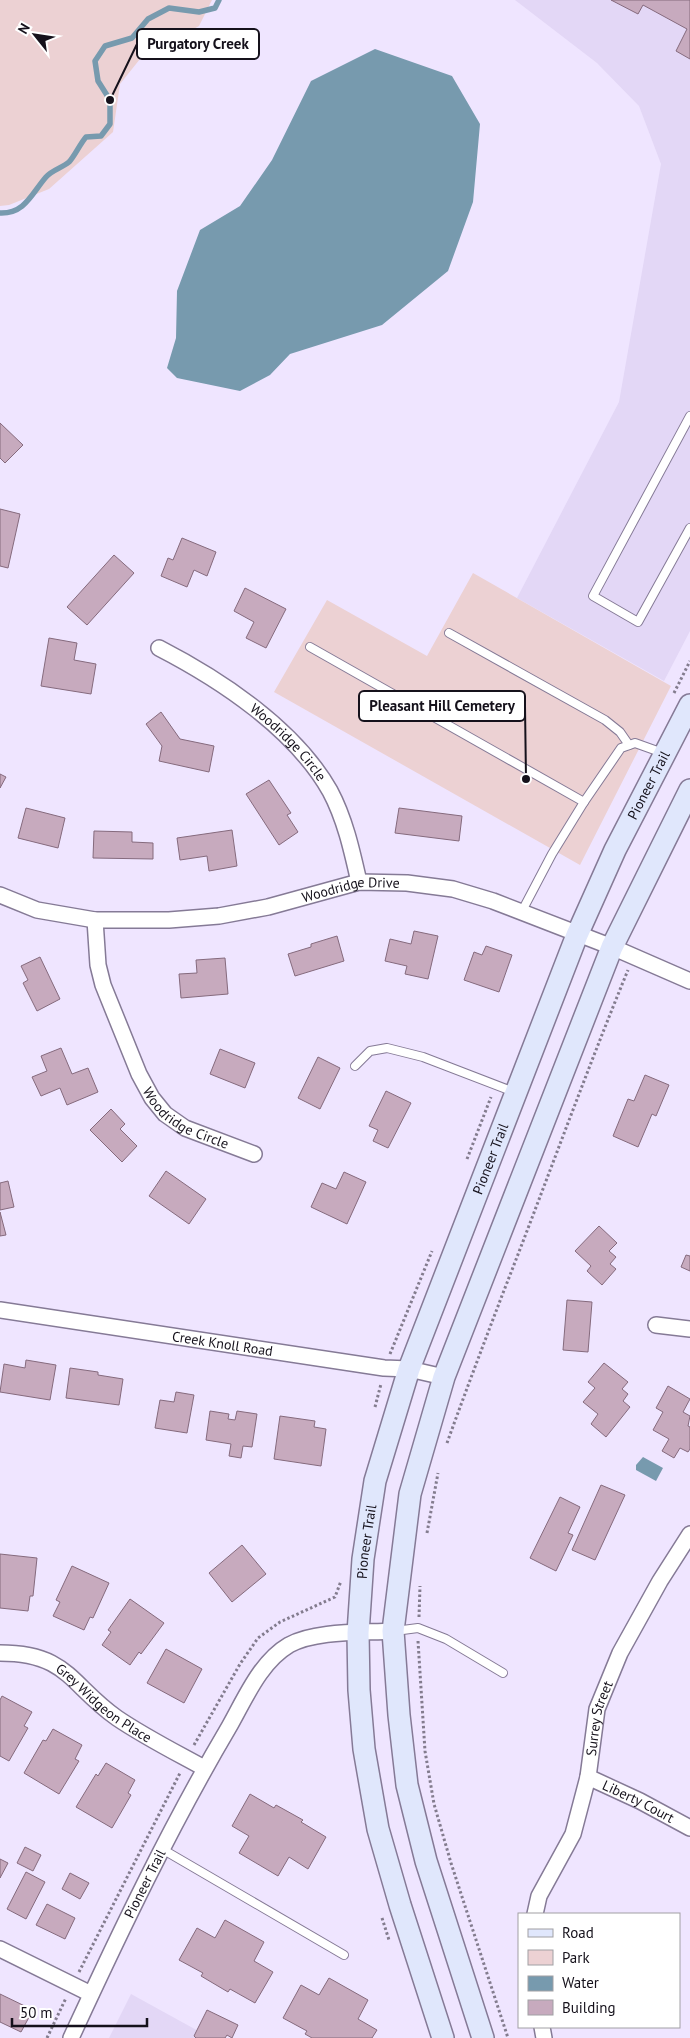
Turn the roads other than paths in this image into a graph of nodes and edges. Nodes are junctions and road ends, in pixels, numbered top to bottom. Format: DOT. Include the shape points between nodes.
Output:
graph roads {
  1 [pos="690,416"];
  2 [pos="690,528"];
  3 [pos="449,633"];
  4 [pos="310,646"];
  5 [pos="159,648"];
  6 [pos="690,705"];
  7 [pos="629,745"];
  8 [pos="665,754"];
  9 [pos="690,790"];
  10 [pos="584,802"];
  11 [pos="359,882"];
  12 [pos="0,895"];
  13 [pos="522,911"];
  14 [pos="95,920"];
  15 [pos="577,935"];
  16 [pos="612,947"];
  17 [pos="690,981"];
  18 [pos="355,1066"];
  19 [pos="516,1093"];
  20 [pos="254,1154"];
  21 [pos="0,1310"];
  22 [pos="656,1325"];
  23 [pos="690,1329"];
  24 [pos="409,1369"];
  25 [pos="444,1376"];
  26 [pos="690,1534"];
  27 [pos="393,1631"];
  28 [pos="358,1633"];
  29 [pos="0,1653"];
  30 [pos="503,1673"];
  31 [pos="204,1768"];
  32 [pos="588,1777"];
  33 [pos="690,1828"];
  34 [pos="162,1849"];
  35 [pos="535,1913"];
  36 [pos="0,1949"];
  37 [pos="344,1955"];
  38 [pos="91,1994"];
  39 [pos="71,2038"];
  40 [pos="443,2038"];
  41 [pos="483,2038"];
  1 -- 2 [label="lane" via="593,596 638,622"];
  3 -- 7 [label="lane" via="605,720 620,732"];
  4 -- 10 [label="lane"];
  5 -- 11 [label="street, Woodridge Circle" via="192,665 235,695 293,743 313,765 342,818"];
  6 -- 8 [label="main road, Pioneer Trail"];
  7 -- 8 [label="lane" via="635,743"];
  7 -- 10 [label="lane" via="622,748"];
  8 -- 15 [label="main road, Pioneer Trail" via="615,850"];
  9 -- 16 [label="main road"];
  10 -- 13 [label="lane"];
  11 -- 13 [label="street, Woodridge Drive" via="407,883 452,889"];
  11 -- 14 [label="street, Woodridge Drive" via="268,907 219,916"];
  12 -- 14 [label="street, Woodridge Drive" via="37,910"];
  13 -- 15 [label="street, Woodridge Drive"];
  14 -- 20 [label="street, Woodridge Circle" via="98,965 103,985 152,1098 165,1114 185,1128"];
  15 -- 16 [label="street, Woodridge Drive"];
  15 -- 19 [label="main road, Pioneer Trail"];
  16 -- 17 [label="street, Woodridge Drive"];
  16 -- 25 [label="main road"];
  18 -- 19 [label="lane" via="370,1051 386,1048 424,1057"];
  19 -- 24 [label="main road, Pioneer Trail"];
  21 -- 24 [label="street, Creek Knoll Road" via="384,1368"];
  22 -- 23 [label="street"];
  24 -- 25 [label="street, Creek Knoll Road"];
  24 -- 28 [label="main road, Pioneer Trail" via="375,1481 362,1559"];
  25 -- 27 [label="main road" via="410,1494"];
  26 -- 32 [label="street, Surrey Street" via="620,1653 597,1709"];
  27 -- 28 [label="street, Pioneer Trail"];
  27 -- 30 [label="lane" via="418,1628 446,1639"];
  27 -- 41 [label="main road" via="408,1785 426,1861"];
  28 -- 31 [label="street, Pioneer Trail" via="309,1638 289,1645 273,1657 258,1676"];
  28 -- 40 [label="main road, Pioneer Trail" via="364,1749 378,1828"];
  29 -- 31 [label="street, Grey Widgeon Place" via="44,1659 64,1670 115,1716"];
  31 -- 34 [label="street, Pioneer Trail"];
  32 -- 33 [label="street, Liberty Court"];
  32 -- 35 [label="street, Surrey Street" via="574,1834 539,1896"];
  34 -- 37 [label="lane"];
  34 -- 38 [label="street, Pioneer Trail"];
  36 -- 38 [label="street"];
  38 -- 39 [label="street, Pioneer Trail"];
}
